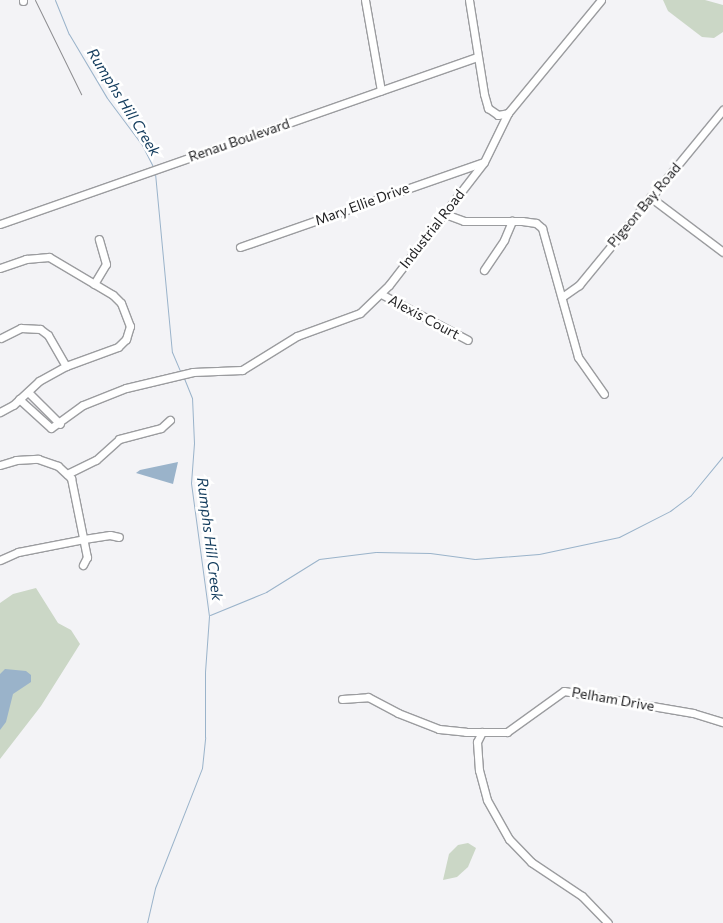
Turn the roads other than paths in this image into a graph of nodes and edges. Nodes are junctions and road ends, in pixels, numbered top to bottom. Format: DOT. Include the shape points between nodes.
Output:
graph roads {
  1 [pos="365,0"];
  2 [pos="469,0"];
  3 [pos="601,0"];
  4 [pos="477,57"];
  5 [pos="381,91"];
  6 [pos="723,110"];
  7 [pos="508,113"];
  8 [pos="484,162"];
  9 [pos="650,197"];
  10 [pos="445,214"];
  11 [pos="512,221"];
  12 [pos="0,224"];
  13 [pos="99,239"];
  14 [pos="240,247"];
  15 [pos="723,252"];
  16 [pos="0,268"];
  17 [pos="484,270"];
  18 [pos="94,284"];
  19 [pos="381,294"];
  20 [pos="562,297"];
  21 [pos="1,338"];
  22 [pos="468,340"];
  23 [pos="66,366"];
  24 [pos="28,392"];
  25 [pos="604,394"];
  26 [pos="20,399"];
  27 [pos="0,412"];
  28 [pos="170,420"];
  29 [pos="60,424"];
  30 [pos="0,465"];
  31 [pos="67,474"];
  32 [pos="119,537"];
  33 [pos="84,538"];
  34 [pos="0,560"];
  35 [pos="83,565"];
  36 [pos="342,699"];
  37 [pos="723,722"];
  38 [pos="482,732"];
  39 [pos="608,923"];
  1 -- 5 [label="street"];
  2 -- 4 [label="street"];
  3 -- 7 [label="street, Industrial Road"];
  4 -- 5 [label="street, Renau Boulevard"];
  4 -- 7 [label="street" via="488,108 498,115"];
  5 -- 12 [label="street, Renau Boulevard"];
  6 -- 9 [label="street, Pigeon Bay Road"];
  7 -- 8 [label="street, Industrial Road"];
  8 -- 10 [label="street, Industrial Road"];
  8 -- 14 [label="street, Mary Ellie Drive"];
  9 -- 15 [label="street"];
  9 -- 20 [label="street, Pigeon Bay Road" via="576,288"];
  10 -- 11 [label="street" via="464,221"];
  10 -- 19 [label="street, Industrial Road"];
  11 -- 17 [label="street"];
  11 -- 20 [label="street" via="532,222 542,228"];
  13 -- 18 [label="street" via="106,264"];
  16 -- 18 [label="street" via="26,259 49,258"];
  18 -- 23 [label="street" via="122,303 130,326 126,340 118,347"];
  19 -- 22 [label="street, Alexis Court"];
  19 -- 29 [label="street, Industrial Road" via="360,313 297,336 242,370 193,372 167,381 126,388 92,402"];
  20 -- 25 [label="street" via="578,357"];
  21 -- 23 [label="street" via="22,328 40,329 48,335"];
  23 -- 24 [label="street" via="39,381"];
  24 -- 26 [label="street"];
  24 -- 29 [label="street"];
  26 -- 27 [label="street"];
  26 -- 29 [label="street" via="48,428"];
  28 -- 31 [label="street" via="161,428 119,439 96,460"];
  30 -- 31 [label="street" via="38,459 49,461"];
  31 -- 33 [label="street" via="74,486"];
  32 -- 33 [label="street" via="110,534"];
  33 -- 34 [label="street" via="18,552"];
  33 -- 35 [label="street" via="87,557"];
  36 -- 38 [label="street, Pelham Drive" via="368,697 398,713 439,728"];
  37 -- 38 [label="street, Pelham Drive" via="684,711 564,691 513,729"];
  38 -- 39 [label="street" via="477,742 479,770 487,800 506,834 524,856 582,896"];
}
